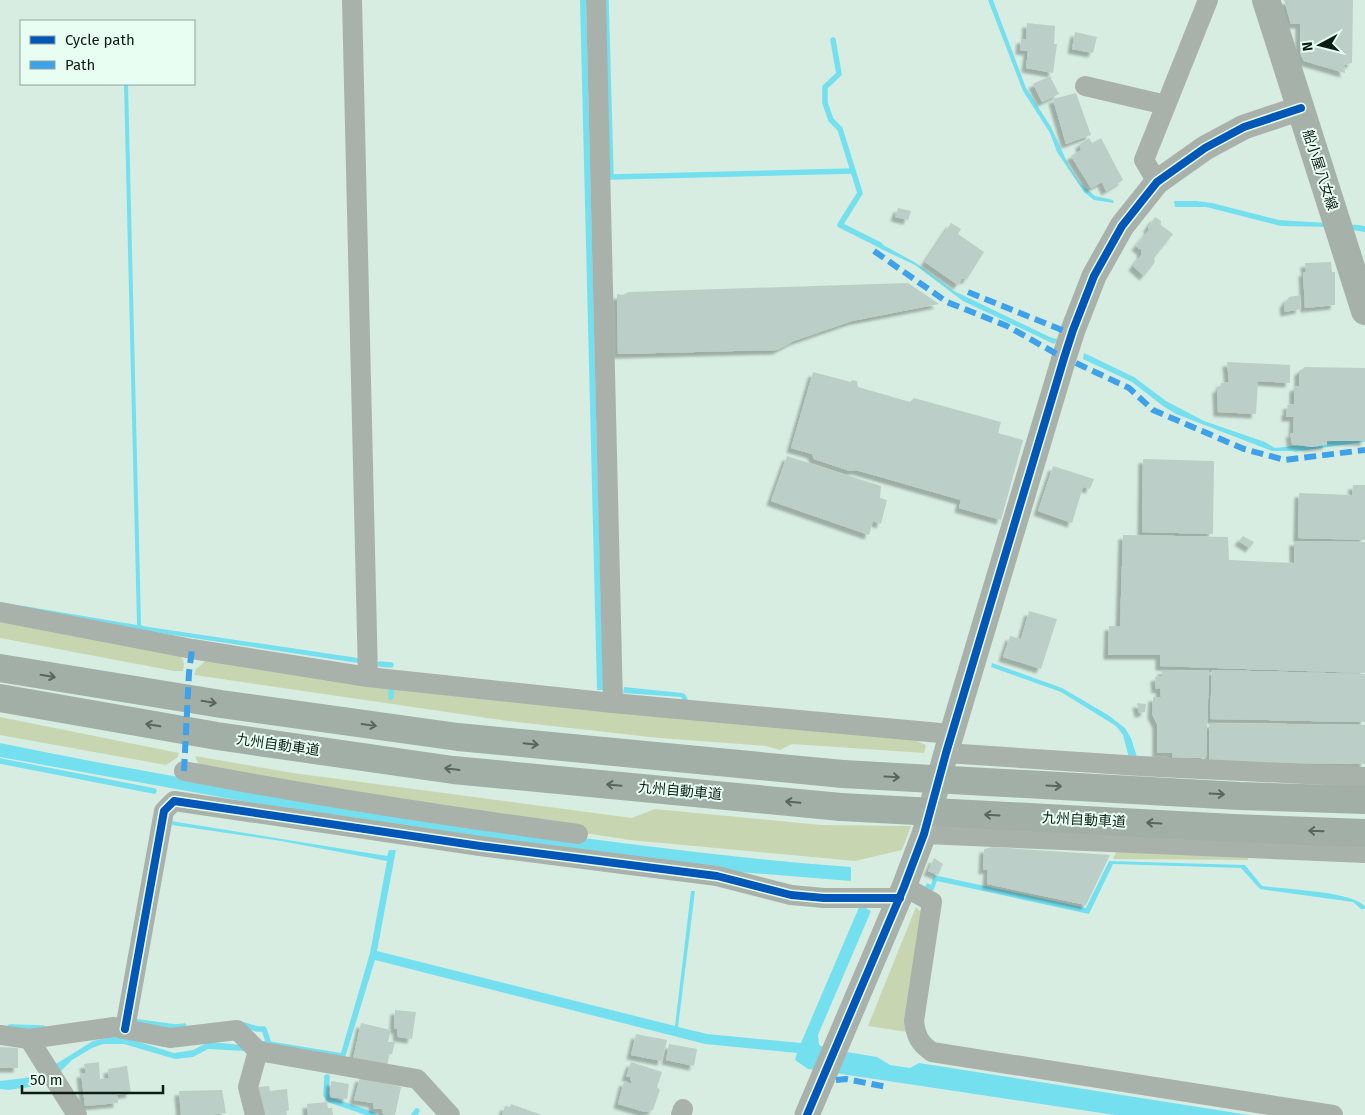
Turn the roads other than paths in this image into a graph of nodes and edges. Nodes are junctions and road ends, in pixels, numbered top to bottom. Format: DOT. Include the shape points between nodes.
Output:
graph roads {
  1 [pos="352,0"];
  2 [pos="596,0"];
  3 [pos="1208,0"];
  4 [pos="1266,0"];
  5 [pos="1085,86"];
  6 [pos="1166,105"];
  7 [pos="1301,108"];
  8 [pos="1156,182"];
  9 [pos="1365,311"];
  10 [pos="0,612"];
  11 [pos="0,668"];
  12 [pos="368,677"];
  13 [pos="0,698"];
  14 [pos="613,703"];
  15 [pos="949,744"];
  16 [pos="184,771"];
  17 [pos="1365,776"];
  18 [pos="1365,800"];
  19 [pos="1365,833"];
  20 [pos="578,834"];
  21 [pos="924,834"];
  22 [pos="1365,853"];
  23 [pos="907,895"];
  24 [pos="125,1029"];
  25 [pos="0,1034"];
  26 [pos="29,1039"];
  27 [pos="258,1051"];
  28 [pos="77,1115"];
  29 [pos="255,1115"];
  30 [pos="450,1115"];
  31 [pos="807,1115"];
  32 [pos="1333,1115"];
  1 -- 12 [label="street"];
  2 -- 14 [label="street"];
  3 -- 6 [label="street"];
  4 -- 7 [label="main road, 船小屋八女線"];
  5 -- 6 [label="street"];
  6 -- 8 [label="street" via="1144,160"];
  7 -- 8 [label="street" via="1244,127 1205,148"];
  7 -- 9 [label="main road, 船小屋八女線"];
  8 -- 15 [label="street" via="1122,226 1094,276 1073,330"];
  10 -- 12 [label="street" via="192,650"];
  11 -- 18 [label="highway, one-way, bridge" via="221,704 458,737 843,774"];
  12 -- 14 [label="street"];
  19 -- 13 [label="highway, 九州自動車道, one-way, bridge" via="841,806 452,770 217,736"];
  14 -- 15 [label="street"];
  15 -- 17 [label="street" via="1140,766"];
  15 -- 21 [label="street"];
  16 -- 20 [label="street" via="444,816"];
  21 -- 22 [label="street"];
  21 -- 23 [label="street"];
  23 -- 24 [label="street" via="824,898 791,895 717,876 480,846 174,801 164,811"];
  23 -- 31 [label="street"];
  23 -- 32 [label="street" via="932,902 914,1021 916,1037 932,1052"];
  24 -- 26 [label="street" via="114,1026"];
  24 -- 27 [label="street" via="170,1038 237,1030"];
  25 -- 26 [label="street"];
  26 -- 28 [label="street"];
  27 -- 29 [label="street" via="248,1087"];
  27 -- 30 [label="street" via="417,1079"];
}
